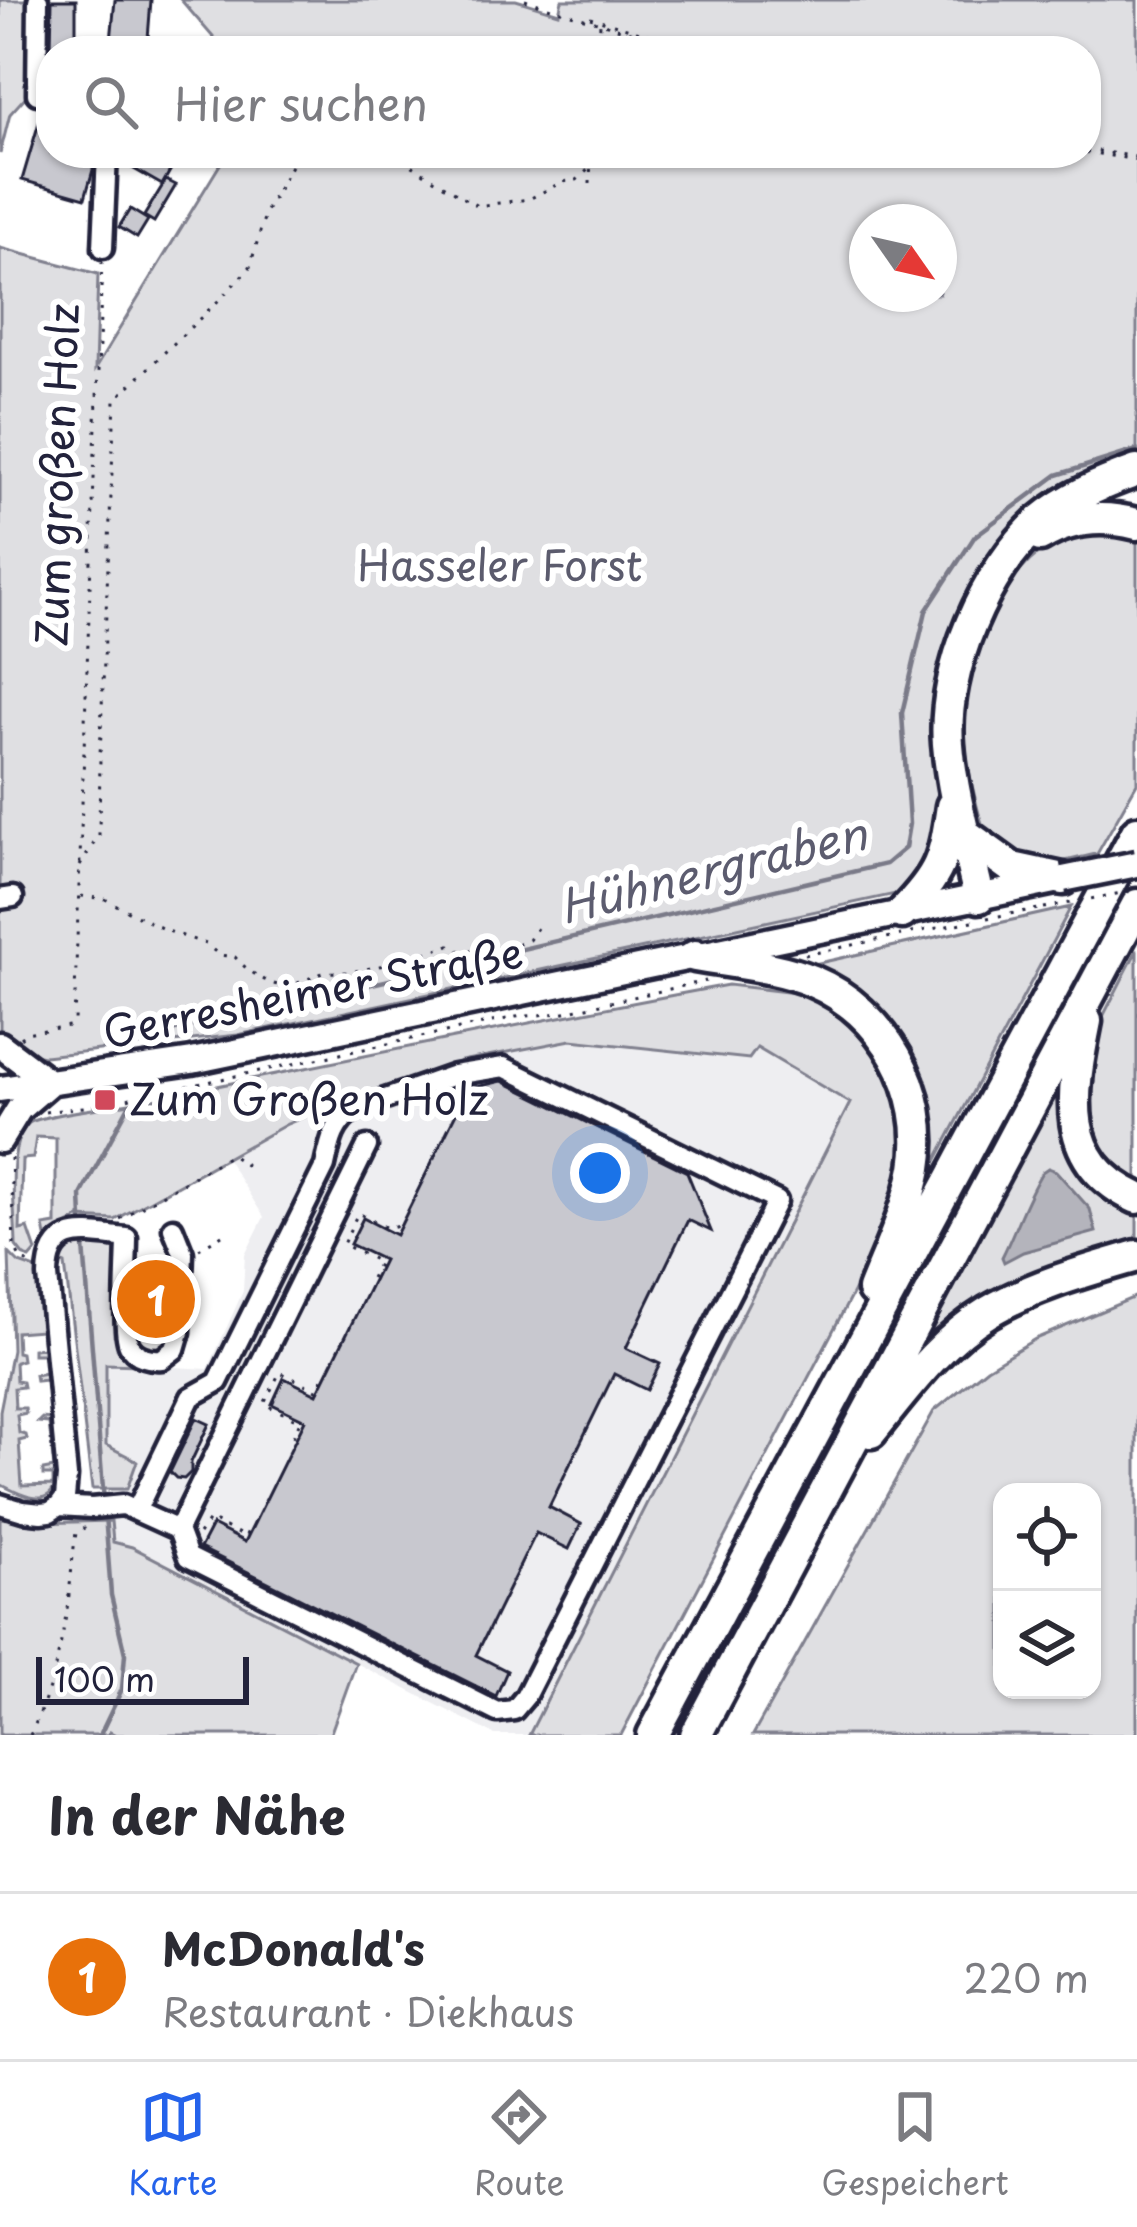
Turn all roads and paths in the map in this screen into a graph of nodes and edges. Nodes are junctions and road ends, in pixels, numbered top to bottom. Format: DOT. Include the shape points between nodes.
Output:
graph roads {
  1 [pos="38,0"];
  2 [pos="525,0"];
  3 [pos="581,17"];
  4 [pos="600,22"];
  5 [pos="40,36"];
  6 [pos="599,36"];
  7 [pos="644,36"];
  8 [pos="656,36"];
  9 [pos="1101,153"];
  10 [pos="1137,159"];
  11 [pos="106,168"];
  12 [pos="290,168"];
  13 [pos="416,168"];
  14 [pos="590,168"];
  15 [pos="590,184"];
  16 [pos="103,248"];
  17 [pos="1137,471"];
  18 [pos="1137,524"];
  19 [pos="1010,556"];
  20 [pos="955,788"];
  21 [pos="1137,832"];
  22 [pos="965,834"];
  23 [pos="1137,864"];
  24 [pos="79,868"];
  25 [pos="1063,879"];
  26 [pos="1137,890"];
  27 [pos="79,896"];
  28 [pos="979,897"];
  29 [pos="1137,905"];
  30 [pos="902,913"];
  31 [pos="537,928"];
  32 [pos="705,968"];
  33 [pos="788,973"];
  34 [pos="1091,992"];
  35 [pos="7,1044"];
  36 [pos="50,1082"];
  37 [pos="0,1089"];
  38 [pos="39,1113"];
  39 [pos="367,1146"];
  40 [pos="6,1147"];
  41 [pos="243,1169"];
  42 [pos="1137,1198"];
  43 [pos="398,1225"];
  44 [pos="172,1228"];
  45 [pos="227,1232"];
  46 [pos="122,1233"];
  47 [pos="183,1253"];
  48 [pos="1137,1256"];
  49 [pos="40,1262"];
  50 [pos="371,1278"];
  51 [pos="324,1375"];
  52 [pos="814,1435"];
  53 [pos="293,1437"];
  54 [pos="822,1493"];
  55 [pos="0,1504"];
  56 [pos="59,1506"];
  57 [pos="137,1509"];
  58 [pos="249,1528"];
  59 [pos="178,1530"];
  60 [pos="76,1533"];
  61 [pos="194,1546"];
  62 [pos="30,1735"];
  63 [pos="652,1735"];
  64 [pos="696,1735"];
  1 -- 5 [label="street"];
  2 -- 3 [label="path"];
  3 -- 4 [label="path"];
  3 -- 8 [label="path"];
  4 -- 6 [label="path"];
  4 -- 7 [label="path"];
  9 -- 10 [label="path"];
  11 -- 16 [label="street, Zum großen Holz"];
  12 -- 24 [label="path" via="250,266 115,400 99,835"];
  13 -- 14 [label="path" via="477,206 529,199"];
  14 -- 15 [label="path"];
  16 -- 24 [label="path, Zum großen Holz"];
  17 -- 19 [label="highway" via="1064,504"];
  18 -- 19 [label="highway" via="1071,522"];
  19 -- 20 [label="highway" via="982,600 956,671 947,740"];
  20 -- 22 [label="highway"];
  20 -- 30 [label="highway" via="941,864"];
  21 -- 52 [label="highway"];
  22 -- 25 [label="highway" via="1012,868"];
  22 -- 28 [label="highway"];
  23 -- 25 [label="main road, Gerresheimer Straße, bridge"];
  24 -- 27 [label="path, Zum großen Holz"];
  25 -- 28 [label="main road, Gerresheimer Straße"];
  26 -- 33 [label="path, bridge" via="796,957"];
  27 -- 31 [label="path" via="105,899 235,957 277,986 450,945 462,952 519,944"];
  27 -- 35 [label="path, Zum großen Holz" via="74,1021"];
  28 -- 30 [label="main road, Gerresheimer Straße"];
  29 -- 34 [label="highway"];
  30 -- 32 [label="main road, Gerresheimer Straße"];
  32 -- 33 [label="highway"];
  32 -- 36 [label="main road, Gerresheimer Straße"];
  32 -- 38 [label="path" via="581,1009"];
  33 -- 52 [label="highway" via="849,1002 886,1040 910,1088 917,1137 901,1222"];
  34 -- 42 [label="highway" via="1076,1074 1077,1136 1109,1183"];
  34 -- 54 [label="highway"];
  35 -- 36 [label="main road"];
  36 -- 37 [label="main road, Gerresheimer Straße"];
  36 -- 40 [label="main road" via="20,1109"];
  39 -- 59 [label="street"];
  40 -- 49 [label="path" via="14,1247 22,1261"];
  41 -- 46 [label="path" via="231,1155 122,1217"];
  43 -- 50 [label="path" via="387,1228 358,1213 343,1244 379,1262"];
  44 -- 47 [label="street"];
  45 -- 47 [label="path"];
  46 -- 47 [label="street" via="127,1339 146,1358 162,1359 178,1343"];
  46 -- 56 [label="street" via="69,1236 51,1252 67,1476"];
  48 -- 54 [label="highway" via="985,1314 917,1375"];
  51 -- 53 [label="path" via="317,1390 280,1372 264,1404 300,1421"];
  52 -- 63 [label="highway"];
  54 -- 64 [label="highway"];
  55 -- 56 [label="street" via="41,1513"];
  56 -- 57 [label="street"];
  57 -- 59 [label="street"];
  57 -- 59 [label="street" via="191,1397 218,1382 325,1166 332,1133 354,1110 454,1075 504,1067 777,1202 514,1710 497,1712 188,1557"];
  58 -- 61 [label="path" via="245,1537 210,1519"];
  60 -- 62 [label="path" via="59,1648"];
}
